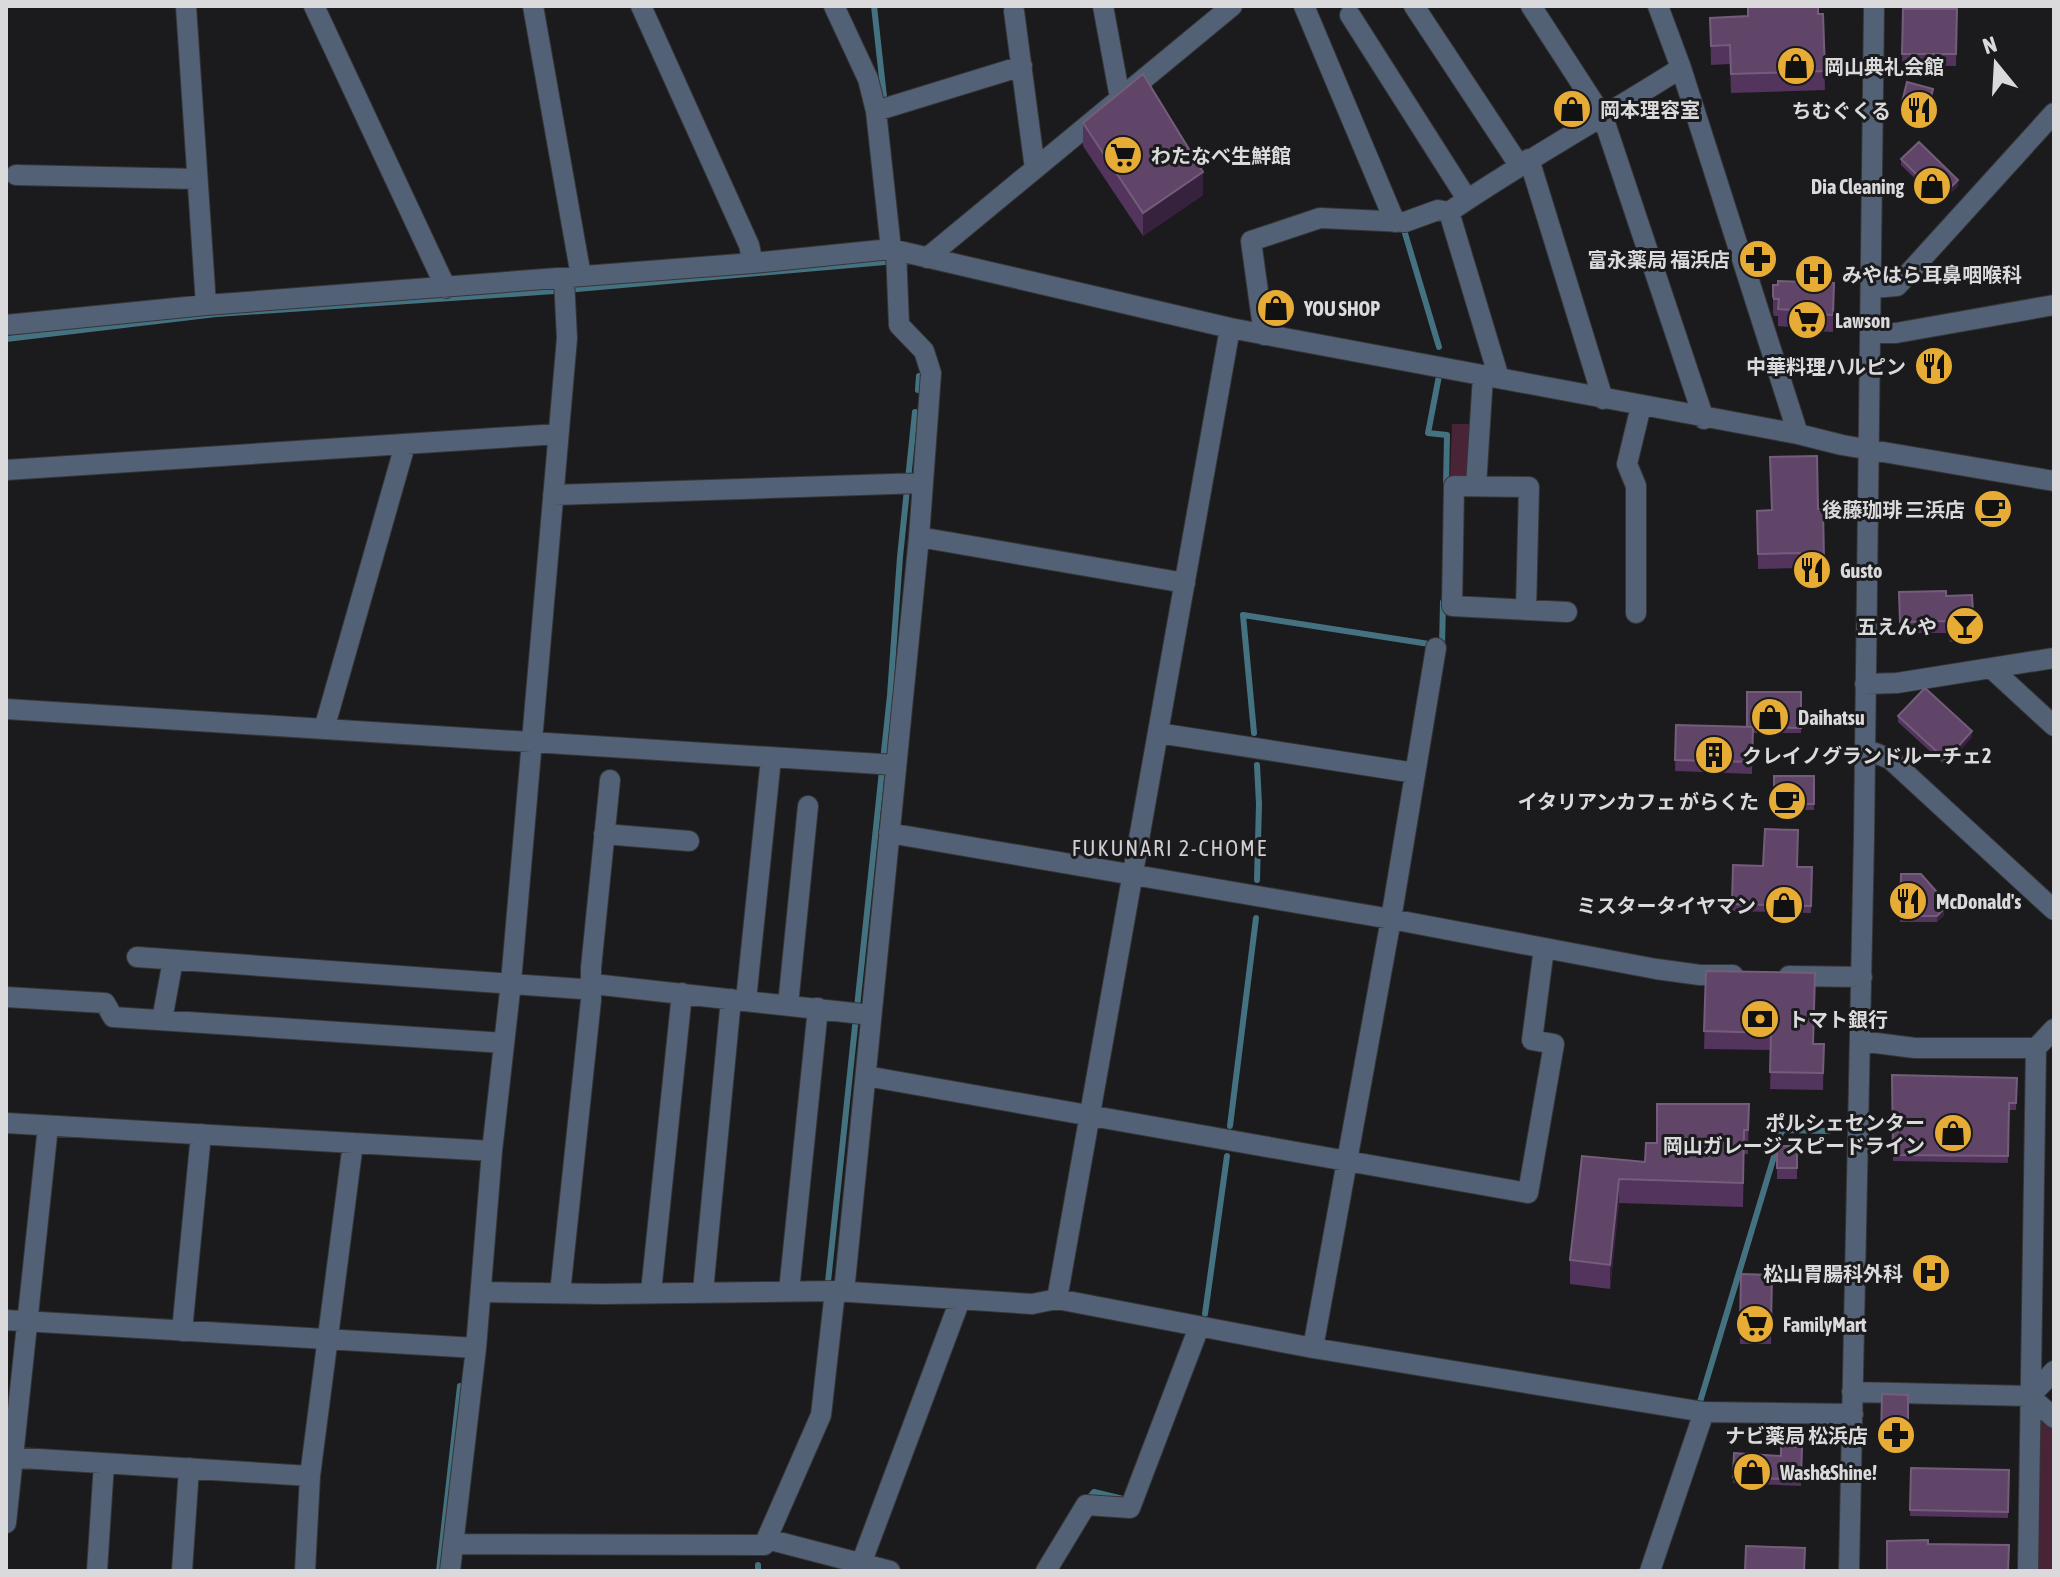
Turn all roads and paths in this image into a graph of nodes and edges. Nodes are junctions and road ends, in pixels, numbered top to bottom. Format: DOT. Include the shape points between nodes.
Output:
graph roads {
  1 [pos="186,6"];
  2 [pos="314,6"];
  3 [pos="533,6"];
  4 [pos="641,6"];
  5 [pos="834,6"];
  6 [pos="1103,6"];
  7 [pos="1232,6"];
  8 [pos="1304,6"];
  9 [pos="1414,6"];
  10 [pos="1531,6"];
  11 [pos="1658,6"];
  12 [pos="1874,6"];
  13 [pos="1014,11"];
  14 [pos="1350,15"];
  15 [pos="1022,66"];
  16 [pos="1681,68"];
  17 [pos="1120,98"];
  18 [pos="882,109"];
  19 [pos="2054,113"];
  20 [pos="1603,117"];
  21 [pos="1524,162"];
  22 [pos="1035,169"];
  23 [pos="16,175"];
  24 [pos="197,179"];
  25 [pos="1467,199"];
  26 [pos="1449,212"];
  27 [pos="1395,222"];
  28 [pos="893,250"];
  29 [pos="927,258"];
  30 [pos="753,263"];
  31 [pos="568,284"];
  32 [pos="446,288"];
  33 [pos="1872,288"];
  34 [pos="206,305"];
  35 [pos="2054,305"];
  36 [pos="6,325"];
  37 [pos="1230,328"];
  38 [pos="1872,333"];
  39 [pos="1264,335"];
  40 [pos="1491,377"];
  41 [pos="1603,399"];
  42 [pos="1641,406"];
  43 [pos="1704,419"];
  44 [pos="558,434"];
  45 [pos="1798,434"];
  46 [pos="405,445"];
  47 [pos="1869,449"];
  48 [pos="6,470"];
  49 [pos="2054,481"];
  50 [pos="913,484"];
  51 [pos="1476,486"];
  52 [pos="553,495"];
  53 [pos="919,537"];
  54 [pos="1185,583"];
  55 [pos="1526,610"];
  56 [pos="1567,612"];
  57 [pos="1636,613"];
  58 [pos="1436,648"];
  59 [pos="2054,658"];
  60 [pos="1991,668"];
  61 [pos="1865,684"];
  62 [pos="6,709"];
  63 [pos="2054,726"];
  64 [pos="324,729"];
  65 [pos="1158,733"];
  66 [pos="532,742"];
  67 [pos="1865,749"];
  68 [pos="771,758"];
  69 [pos="886,764"];
  70 [pos="1415,773"];
  71 [pos="610,780"];
  72 [pos="808,806"];
  73 [pos="889,833"];
  74 [pos="604,834"];
  75 [pos="689,841"];
  76 [pos="1132,876"];
  77 [pos="2054,910"];
  78 [pos="1391,919"];
  79 [pos="1544,948"];
  80 [pos="137,957"];
  81 [pos="173,960"];
  82 [pos="1862,977"];
  83 [pos="511,982"];
  84 [pos="591,987"];
  85 [pos="682,993"];
  86 [pos="6,997"];
  87 [pos="739,1000"];
  88 [pos="788,1005"];
  89 [pos="818,1008"];
  90 [pos="861,1014"];
  91 [pos="162,1020"];
  92 [pos="2054,1029"];
  93 [pos="1860,1041"];
  94 [pos="504,1043"];
  95 [pos="2036,1048"];
  96 [pos="866,1076"];
  97 [pos="1089,1116"];
  98 [pos="6,1123"];
  99 [pos="48,1126"];
  100 [pos="201,1134"];
  101 [pos="353,1143"];
  102 [pos="492,1151"];
  103 [pos="1347,1163"];
  104 [pos="703,1291"];
  105 [pos="789,1291"];
  106 [pos="481,1292"];
  107 [pos="651,1292"];
  108 [pos="840,1292"];
  109 [pos="560,1293"];
  110 [pos="1057,1299"];
  111 [pos="960,1300"];
  112 [pos="6,1320"];
  113 [pos="29,1321"];
  114 [pos="1199,1327"];
  115 [pos="182,1331"];
  116 [pos="329,1341"];
  117 [pos="476,1348"];
  118 [pos="1313,1348"];
  119 [pos="2054,1371"];
  120 [pos="1852,1392"];
  121 [pos="2030,1396"];
  122 [pos="1704,1412"];
  123 [pos="1853,1414"];
  124 [pos="2054,1418"];
  125 [pos="10,1457"];
  126 [pos="104,1463"];
  127 [pos="189,1468"];
  128 [pos="310,1476"];
  129 [pos="6,1523"];
  130 [pos="767,1539"];
  131 [pos="454,1544"];
  132 [pos="861,1564"];
  133 [pos="97,1571"];
  134 [pos="182,1571"];
  135 [pos="305,1571"];
  136 [pos="450,1571"];
  137 [pos="890,1571"];
  138 [pos="1046,1571"];
  139 [pos="1650,1571"];
  140 [pos="1849,1571"];
  141 [pos="2028,1571"];
  1 -- 24 [label="street"];
  2 -- 32 [label="street"];
  3 -- 31 [label="street"];
  4 -- 30 [label="street"];
  5 -- 18 [label="street"];
  6 -- 17 [label="street"];
  7 -- 17 [label="street"];
  8 -- 27 [label="street"];
  9 -- 21 [label="street"];
  10 -- 20 [label="street"];
  11 -- 16 [label="street"];
  12 -- 33 [label="street"];
  13 -- 15 [label="street"];
  14 -- 25 [label="street"];
  15 -- 18 [label="street"];
  15 -- 22 [label="street"];
  16 -- 20 [label="street"];
  16 -- 45 [label="street"];
  17 -- 22 [label="street"];
  18 -- 28 [label="street"];
  19 -- 33 [label="street" via="1897,286"];
  20 -- 21 [label="street"];
  20 -- 43 [label="street"];
  21 -- 25 [label="street"];
  21 -- 41 [label="street"];
  22 -- 29 [label="street"];
  23 -- 24 [label="street"];
  24 -- 34 [label="street"];
  25 -- 26 [label="street"];
  26 -- 27 [label="street"];
  26 -- 40 [label="street"];
  27 -- 39 [label="street" via="1320,218 1251,241"];
  28 -- 29 [label="street"];
  28 -- 30 [label="street"];
  28 -- 50 [label="street" via="899,325 924,351 931,373"];
  29 -- 37 [label="street"];
  30 -- 31 [label="street"];
  31 -- 32 [label="street"];
  31 -- 44 [label="street"];
  32 -- 34 [label="street"];
  33 -- 38 [label="street"];
  34 -- 36 [label="street"];
  35 -- 38 [label="street"];
  37 -- 39 [label="street"];
  37 -- 54 [label="street"];
  38 -- 47 [label="street"];
  39 -- 40 [label="street"];
  40 -- 41 [label="street"];
  40 -- 51 [label="street"];
  41 -- 42 [label="street"];
  42 -- 43 [label="street"];
  42 -- 57 [label="street" via="1627,464 1636,486"];
  43 -- 45 [label="street"];
  44 -- 46 [label="street"];
  44 -- 52 [label="street"];
  45 -- 47 [label="street"];
  46 -- 48 [label="street"];
  46 -- 64 [label="street"];
  47 -- 49 [label="street"];
  47 -- 61 [label="street"];
  50 -- 52 [label="street"];
  50 -- 53 [label="street"];
  51 -- 55 [label="street" via="1529,487"];
  51 -- 55 [label="street" via="1454,486 1452,606"];
  52 -- 66 [label="street"];
  53 -- 54 [label="street"];
  53 -- 69 [label="street"];
  54 -- 65 [label="street"];
  55 -- 56 [label="street"];
  58 -- 70 [label="street"];
  59 -- 60 [label="street"];
  60 -- 61 [label="street"];
  60 -- 63 [label="street"];
  61 -- 67 [label="street"];
  62 -- 64 [label="street"];
  64 -- 66 [label="street"];
  65 -- 70 [label="street"];
  65 -- 76 [label="street"];
  66 -- 68 [label="street"];
  66 -- 83 [label="street"];
  67 -- 77 [label="street" via="1890,759"];
  67 -- 82 [label="street"];
  68 -- 69 [label="street"];
  68 -- 87 [label="street"];
  69 -- 73 [label="street"];
  70 -- 78 [label="street"];
  71 -- 74 [label="street"];
  72 -- 88 [label="street"];
  73 -- 76 [label="street"];
  73 -- 90 [label="street"];
  74 -- 75 [label="street"];
  74 -- 84 [label="street"];
  76 -- 78 [label="street"];
  76 -- 97 [label="street"];
  78 -- 79 [label="street"];
  78 -- 103 [label="street"];
  79 -- 82 [label="street" via="1685,973"];
  79 -- 103 [label="street" via="1532,1040 1554,1044 1528,1193"];
  80 -- 81 [label="street"];
  81 -- 83 [label="street"];
  81 -- 91 [label="street"];
  82 -- 93 [label="street"];
  83 -- 84 [label="street"];
  83 -- 94 [label="street"];
  84 -- 85 [label="street"];
  84 -- 109 [label="street"];
  85 -- 87 [label="street"];
  85 -- 107 [label="street"];
  86 -- 91 [label="street" via="105,1003 113,1017"];
  87 -- 88 [label="street"];
  87 -- 104 [label="street"];
  88 -- 89 [label="street"];
  89 -- 90 [label="street"];
  89 -- 105 [label="street"];
  90 -- 96 [label="street"];
  91 -- 94 [label="street"];
  92 -- 95 [label="street"];
  93 -- 95 [label="street" via="1915,1048"];
  93 -- 120 [label="street"];
  94 -- 102 [label="street"];
  95 -- 121 [label="street"];
  96 -- 97 [label="street"];
  96 -- 108 [label="street"];
  97 -- 103 [label="street"];
  97 -- 110 [label="street"];
  98 -- 99 [label="street"];
  99 -- 100 [label="street"];
  99 -- 113 [label="street"];
  100 -- 101 [label="street"];
  100 -- 115 [label="street"];
  101 -- 102 [label="street"];
  101 -- 116 [label="street"];
  102 -- 106 [label="street"];
  103 -- 118 [label="street"];
  104 -- 105 [label="street"];
  104 -- 107 [label="street"];
  105 -- 108 [label="street"];
  106 -- 109 [label="street"];
  106 -- 117 [label="street"];
  107 -- 109 [label="street"];
  108 -- 111 [label="street"];
  108 -- 130 [label="street" via="821,1415"];
  110 -- 111 [label="street" via="1032,1304"];
  110 -- 114 [label="street"];
  111 -- 132 [label="street"];
  112 -- 113 [label="street"];
  113 -- 115 [label="street"];
  113 -- 125 [label="street"];
  114 -- 118 [label="street"];
  114 -- 138 [label="street" via="1130,1508 1086,1505"];
  115 -- 116 [label="street"];
  116 -- 117 [label="street"];
  116 -- 128 [label="street"];
  117 -- 131 [label="street"];
  118 -- 122 [label="street"];
  119 -- 121 [label="street"];
  120 -- 121 [label="street"];
  120 -- 123 [label="street"];
  121 -- 124 [label="street"];
  121 -- 141 [label="street"];
  122 -- 123 [label="street"];
  122 -- 139 [label="street"];
  123 -- 140 [label="street"];
  125 -- 126 [label="street"];
  125 -- 129 [label="street"];
  126 -- 127 [label="street"];
  126 -- 133 [label="street"];
  127 -- 128 [label="street"];
  127 -- 134 [label="street"];
  128 -- 135 [label="street"];
  130 -- 131 [label="street" via="764,1545"];
  130 -- 132 [label="street"];
  131 -- 136 [label="street"];
  132 -- 137 [label="street"];
}
